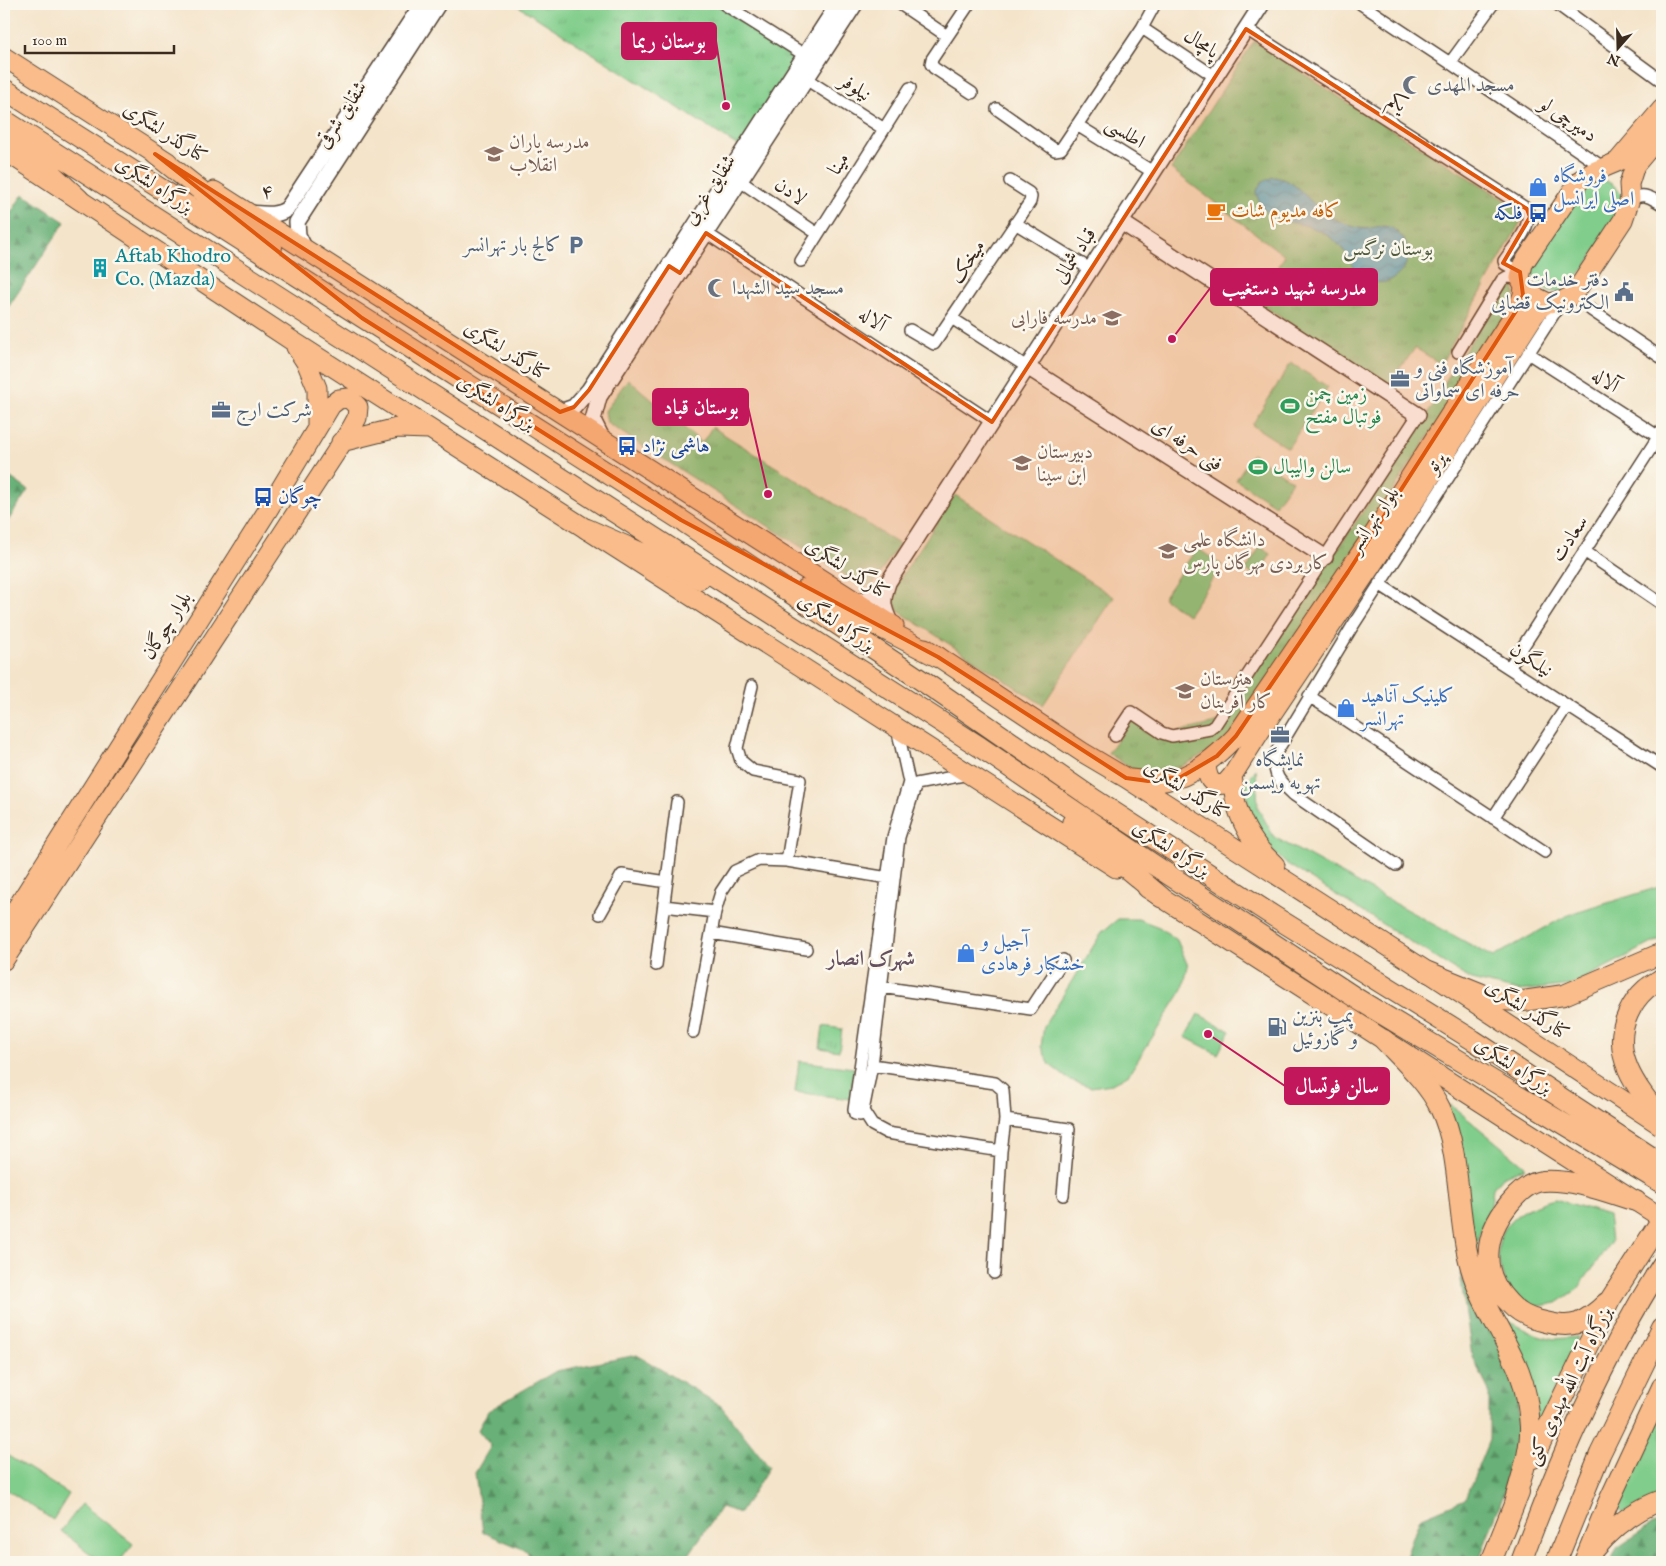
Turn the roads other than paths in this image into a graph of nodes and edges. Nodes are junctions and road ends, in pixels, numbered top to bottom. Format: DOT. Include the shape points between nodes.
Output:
graph roads {
  1 [pos="422,4"];
  2 [pos="438,4"];
  3 [pos="724,4"];
  4 [pos="838,4"];
  5 [pos="855,4"];
  6 [pos="900,4"];
  7 [pos="969,4"];
  8 [pos="1155,4"];
  9 [pos="1262,4"];
  10 [pos="1361,4"];
  11 [pos="1493,4"];
  12 [pos="1557,4"];
  13 [pos="1142,28"];
  14 [pos="1246,29"];
  15 [pos="947,36"];
  16 [pos="4,42"];
  17 [pos="4,57"];
  18 [pos="811,59"];
  19 [pos="1450,63"];
  20 [pos="1214,76"];
  21 [pos="806,79"];
  22 [pos="1662,80"];
  23 [pos="910,88"];
  24 [pos="4,89"];
  25 [pos="972,93"];
  26 [pos="67,97"];
  27 [pos="1662,109"];
  28 [pos="997,110"];
  29 [pos="4,120"];
  30 [pos="1077,125"];
  31 [pos="884,129"];
  32 [pos="4,130"];
  33 [pos="1662,133"];
  34 [pos="4,150"];
  35 [pos="155,154"];
  36 [pos="1604,168"];
  37 [pos="1153,172"];
  38 [pos="740,180"];
  39 [pos="1010,181"];
  40 [pos="1629,192"];
  41 [pos="79,199"];
  42 [pos="1662,204"];
  43 [pos="287,209"];
  44 [pos="248,213"];
  45 [pos="1121,222"];
  46 [pos="1015,223"];
  47 [pos="706,233"];
  48 [pos="818,234"];
  49 [pos="307,251"];
  50 [pos="801,261"];
  51 [pos="1090,269"];
  52 [pos="674,270"];
  53 [pos="1521,279"];
  54 [pos="1555,302"];
  55 [pos="1591,310"];
  56 [pos="362,318"];
  57 [pos="953,319"];
  58 [pos="910,330"];
  59 [pos="291,340"];
  60 [pos="1458,352"];
  61 [pos="1528,353"];
  62 [pos="1662,358"];
  63 [pos="1028,367"];
  64 [pos="594,394"];
  65 [pos="560,412"];
  66 [pos="1418,415"];
  67 [pos="992,422"];
  68 [pos="317,428"];
  69 [pos="429,429"];
  70 [pos="1661,435"];
  71 [pos="603,441"];
  72 [pos="341,442"];
  73 [pos="681,520"];
  74 [pos="587,530"];
  75 [pos="1584,552"];
  76 [pos="1325,557"];
  77 [pos="889,581"];
  78 [pos="1380,584"];
  79 [pos="856,601"];
  80 [pos="756,604"];
  81 [pos="1662,604"];
  82 [pos="891,624"];
  83 [pos="1352,627"];
  84 [pos="1320,644"];
  85 [pos="938,657"];
  86 [pos="1509,668"];
  87 [pos="752,686"];
  88 [pos="1309,696"];
  89 [pos="1567,706"];
  90 [pos="897,728"];
  91 [pos="1115,736"];
  92 [pos="980,747"];
  93 [pos="1206,764"];
  94 [pos="1662,767"];
  95 [pos="969,774"];
  96 [pos="1232,776"];
  97 [pos="1126,778"];
  98 [pos="677,802"];
  99 [pos="1493,818"];
  100 [pos="1545,852"];
  101 [pos="787,861"];
  102 [pos="1396,865"];
  103 [pos="890,878"];
  104 [pos="667,882"];
  105 [pos="1300,889"];
  106 [pos="1161,897"];
  107 [pos="664,906"];
  108 [pos="715,912"];
  109 [pos="600,914"];
  110 [pos="4,928"];
  111 [pos="711,933"];
  112 [pos="1662,943"];
  113 [pos="806,949"];
  114 [pos="1662,953"];
  115 [pos="4,960"];
  116 [pos="1063,960"];
  117 [pos="656,965"];
  118 [pos="1428,972"];
  119 [pos="1608,976"];
  120 [pos="1662,978"];
  121 [pos="876,987"];
  122 [pos="694,1032"];
  123 [pos="1384,1040"];
  124 [pos="872,1065"];
  125 [pos="863,1111"];
  126 [pos="1662,1119"];
  127 [pos="1005,1120"];
  128 [pos="1662,1126"];
  129 [pos="1001,1150"];
  130 [pos="1662,1164"];
  131 [pos="1662,1183"];
  132 [pos="1063,1195"];
  133 [pos="1652,1212"];
  134 [pos="1662,1265"];
  135 [pos="994,1273"];
  136 [pos="1610,1300"];
  137 [pos="1662,1327"];
  138 [pos="1609,1358"];
  139 [pos="1662,1387"];
  140 [pos="1539,1444"];
  141 [pos="1591,1476"];
  142 [pos="1662,1500"];
  143 [pos="1514,1504"];
  144 [pos="1491,1562"];
  145 [pos="1521,1562"];
  146 [pos="1556,1562"];
  147 [pos="1579,1562"];
  1 -- 43 [label="street, شقایق شرقی"];
  2 -- 49 [label="street, شقایق شرقی" via="297,222 298,235"];
  3 -- 18 [label="street"];
  4 -- 18 [label="street, شقایق غربی"];
  5 -- 18 [label="street, شقایق غربی"];
  6 -- 15 [label="street"];
  7 -- 15 [label="street"];
  8 -- 13 [label="street"];
  9 -- 14 [label="street, قباد شمالی"];
  10 -- 19 [label="street, دمیرچی لو"];
  11 -- 19 [label="street"];
  12 -- 22 [label="street"];
  13 -- 20 [label="street, پامچال"];
  13 -- 30 [label="street"];
  14 -- 20 [label="street, قباد شمالی"];
  14 -- 53 [label="street, یکم" via="1527,209 1530,216 1527,227 1504,261"];
  15 -- 25 [label="street" via="931,64"];
  16 -- 26 [label="main road" via="8,51"];
  17 -- 26 [label="main road, کنارگذر لشگری"];
  18 -- 21 [label="street, شقایق غربی"];
  18 -- 52 [label="street, شقایق غربی"];
  19 -- 36 [label="street, دمیرچی لو"];
  20 -- 37 [label="street, قباد شمالی"];
  21 -- 31 [label="street, نیلوفر"];
  21 -- 38 [label="street, شقایق غربی"];
  23 -- 31 [label="street, مینا"];
  24 -- 56 [label="highway, بزرگراه لشگری"];
  26 -- 35 [label="main road, کنارگذر لشگری"];
  27 -- 36 [label="main road" via="1623,157"];
  28 -- 30 [label="street" via="1055,150 1061,149"];
  29 -- 80 [label="highway, بزرگراه لشگری"];
  30 -- 37 [label="street, اطلسی"];
  31 -- 48 [label="street, مینا"];
  32 -- 41 [label="highway"];
  33 -- 40 [label="main road" via="1635,165"];
  34 -- 41 [label="main road"];
  35 -- 44 [label="main road, کنارگذر لشگری"];
  35 -- 56 [label="highway"];
  36 -- 40 [label="main road" via="1618,174"];
  36 -- 53 [label="main road, بلوار تهرانسر" via="1576,184 1529,253"];
  37 -- 45 [label="street, قباد شمالی"];
  38 -- 47 [label="street, شقایق غربی"];
  38 -- 48 [label="street, لادن"];
  39 -- 46 [label="street, میخک" via="1031,197"];
  40 -- 42 [label="street"];
  40 -- 54 [label="main road, بلوار تهرانسر" via="1623,220 1590,271 1571,296"];
  41 -- 59 [label="main road"];
  43 -- 44 [label="street, ۴" via="271,215"];
  44 -- 49 [label="main road, کنارگذر لشگری"];
  45 -- 51 [label="street, قباد شمالی"];
  45 -- 66 [label="street"];
  46 -- 51 [label="street"];
  46 -- 57 [label="street, میخک"];
  47 -- 52 [label="street, شقایق غربی"];
  47 -- 67 [label="street, آلاله"];
  48 -- 50 [label="street, مینا"];
  49 -- 65 [label="main road, کنارگذر لشگری"];
  51 -- 63 [label="street, قباد شمالی"];
  52 -- 64 [label="street, شقایق غربی"];
  53 -- 54 [label="main road" via="1534,296"];
  53 -- 60 [label="street" via="1507,277 1502,280"];
  53 -- 93 [label="main road, بلوار تهرانسر" via="1523,296 1518,308 1375,532 1236,736"];
  54 -- 61 [label="street, پرتو"];
  54 -- 84 [label="main road, بلوار تهرانسر" via="1540,308 1532,317"];
  55 -- 62 [label="street"];
  56 -- 73 [label="highway, بزرگراه لشگری"];
  57 -- 58 [label="street, میخک" via="934,344"];
  57 -- 63 [label="street"];
  59 -- 68 [label="main road" via="307,364 316,388"];
  59 -- 69 [label="main road"];
  61 -- 70 [label="street, آلاله"];
  61 -- 78 [label="street, پرتو"];
  63 -- 67 [label="street, قباد شمالی"];
  63 -- 76 [label="street, فنی حرفه ای"];
  64 -- 65 [label="street"];
  64 -- 71 [label="street" via="593,420"];
  65 -- 71 [label="main road, کنارگذر لشگری"];
  66 -- 76 [label="street"];
  67 -- 77 [label="street, قباد شمالی"];
  68 -- 72 [label="main road, بلوار چوگان" via="331,405 349,398 358,407 357,418"];
  68 -- 110 [label="main road, بلوار چوگان"];
  69 -- 72 [label="main road" via="397,428"];
  69 -- 74 [label="main road"];
  70 -- 75 [label="street, سعادت"];
  71 -- 79 [label="main road, کنارگذر لشگری"];
  72 -- 115 [label="main road"];
  73 -- 85 [label="highway"];
  73 -- 130 [label="highway, بزرگراه لشگری" via="1095,800"];
  74 -- 80 [label="highway"];
  74 -- 90 [label="main road"];
  75 -- 81 [label="street"];
  75 -- 86 [label="street, سعادت"];
  76 -- 91 [label="street" via="1216,725 1210,730 1172,736 1131,712"];
  77 -- 79 [label="street" via="872,598"];
  77 -- 82 [label="street" via="883,604"];
  78 -- 83 [label="street, پرتو"];
  78 -- 86 [label="street, نیلگون"];
  79 -- 82 [label="main road, کنارگذر لشگری"];
  80 -- 92 [label="highway, بزرگراه لشگری"];
  82 -- 85 [label="main road, کنارگذر لشگری"];
  83 -- 84 [label="street"];
  83 -- 88 [label="street, پرتو"];
  84 -- 96 [label="main road, بلوار تهرانسر"];
  85 -- 97 [label="main road, کنارگذر لشگری"];
  86 -- 89 [label="street, نیلگون"];
  87 -- 101 [label="street" via="737,748 741,761 753,771 800,780"];
  88 -- 99 [label="street"];
  88 -- 102 [label="street, پرتو" via="1274,756 1279,782"];
  89 -- 94 [label="street, نیلگون"];
  89 -- 99 [label="street"];
  90 -- 95 [label="main road"];
  90 -- 103 [label="street" via="910,782 893,836"];
  92 -- 106 [label="highway"];
  92 -- 131 [label="highway, بزرگراه لشگری" via="1359,1000"];
  93 -- 96 [label="main road" via="1210,782 1215,785 1225,784"];
  93 -- 97 [label="main road, بلوار تهرانسر" via="1166,781"];
  95 -- 103 [label="street" via="916,784"];
  95 -- 106 [label="main road"];
  96 -- 105 [label="main road" via="1237,808 1250,836 1262,853"];
  97 -- 105 [label="main road, کنارگذر لشگری"];
  98 -- 104 [label="street"];
  99 -- 100 [label="street"];
  101 -- 103 [label="street"];
  101 -- 108 [label="street" via="759,860 735,871 721,892"];
  103 -- 121 [label="street"];
  104 -- 107 [label="street"];
  104 -- 109 [label="street" via="622,875"];
  105 -- 118 [label="main road, کنارگذر لشگری"];
  106 -- 123 [label="main road"];
  107 -- 108 [label="street"];
  107 -- 117 [label="street"];
  108 -- 111 [label="street"];
  111 -- 113 [label="street"];
  111 -- 122 [label="street"];
  112 -- 119 [label="main road"];
  114 -- 119 [label="highway"];
  116 -- 121 [label="street" via="1031,1009"];
  118 -- 119 [label="highway" via="1497,1000 1523,1001 1564,994"];
  118 -- 128 [label="main road, کنارگذر لشگری"];
  120 -- 126 [label="highway" via="1632,1005 1623,1025 1622,1042 1626,1065"];
  121 -- 124 [label="street"];
  121 -- 125 [label="street" via="854,1110 857,1116"];
  123 -- 133 [label="main road"];
  123 -- 143 [label="highway" via="1440,1108 1451,1142 1471,1269 1519,1370 1527,1397 1528,1452"];
  124 -- 125 [label="street"];
  124 -- 127 [label="street" via="995,1083 1003,1090"];
  125 -- 129 [label="street" via="872,1125 887,1133"];
  127 -- 129 [label="street"];
  127 -- 132 [label="street" via="1069,1129"];
  129 -- 135 [label="street"];
  133 -- 136 [label="highway, بزرگراه آیت الله مهدوی کنی"];
  133 -- 136 [label="highway" via="1589,1187 1541,1181 1519,1192 1500,1216 1490,1240 1488,1263 1500,1295 1518,1312 1531,1319 1564,1325 1593,1315"];
  134 -- 138 [label="highway, بزرگراه آیت الله مهدوی کنی"];
  136 -- 140 [label="highway, بزرگراه آیت الله مهدوی کنی"];
  137 -- 141 [label="highway"];
  138 -- 140 [label="highway" via="1590,1375"];
  138 -- 145 [label="highway, بزرگراه آیت الله مهدوی کنی" via="1569,1440"];
  139 -- 147 [label="highway"];
  140 -- 143 [label="highway, بزرگراه آیت الله مهدوی کنی"];
  141 -- 146 [label="highway"];
  141 -- 147 [label="highway"];
  142 -- 147 [label="highway" via="1620,1522"];
  143 -- 144 [label="highway, بزرگراه آیت الله مهدوی کنی"];
}
